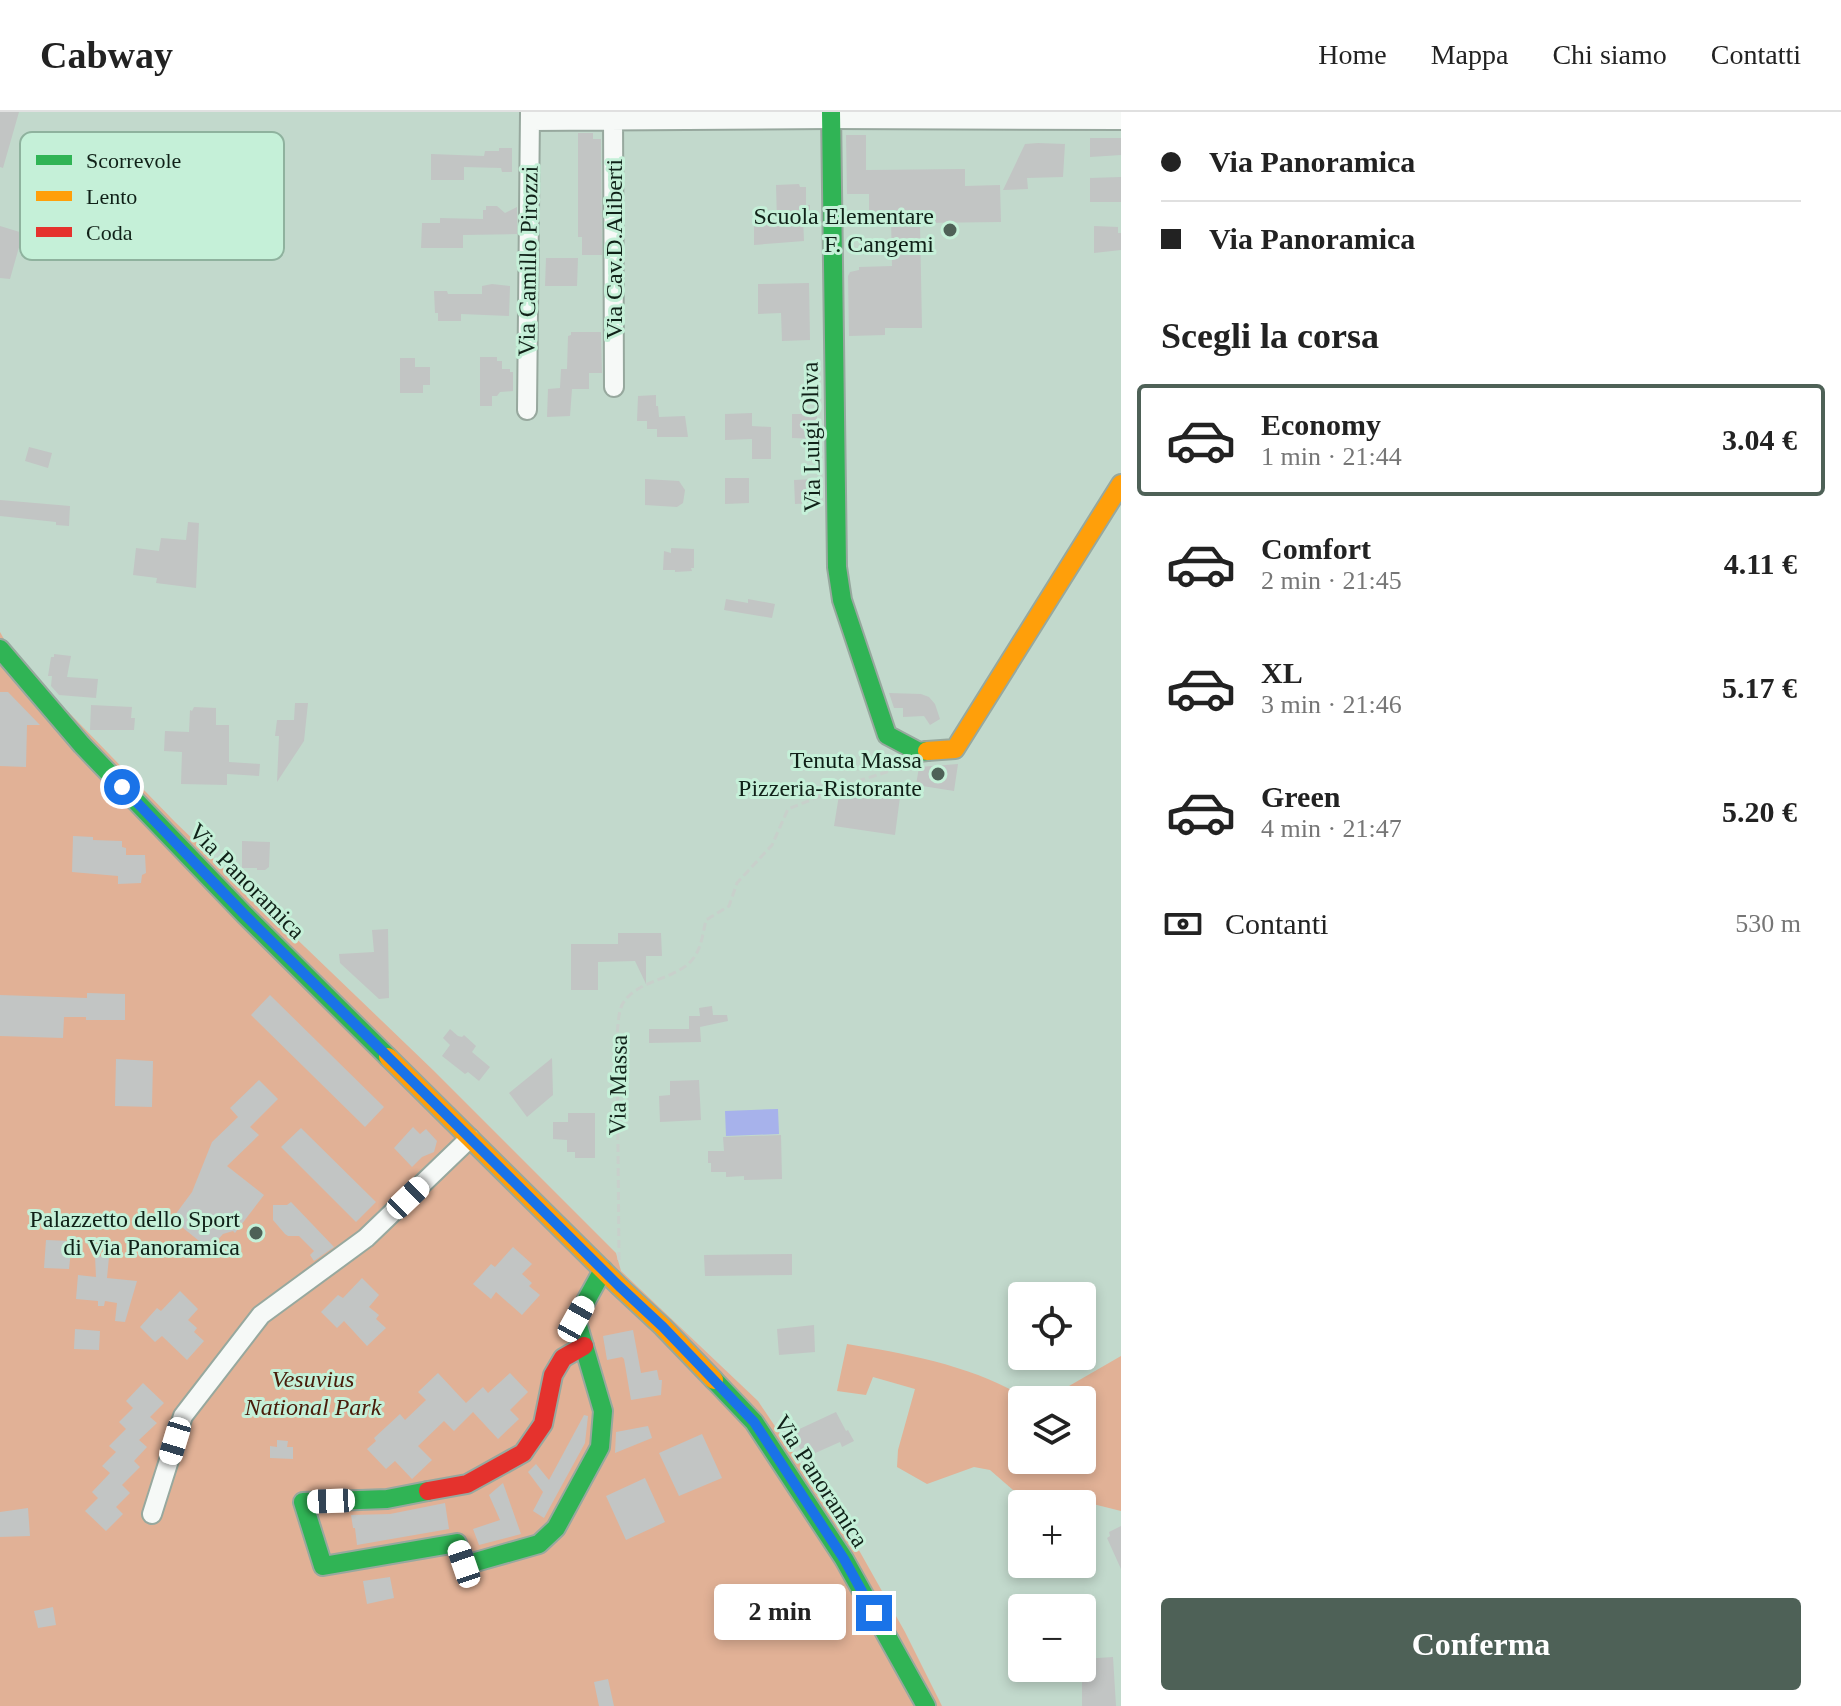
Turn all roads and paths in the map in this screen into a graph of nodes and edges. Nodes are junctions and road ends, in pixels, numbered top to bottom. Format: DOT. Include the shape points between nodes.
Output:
graph roads {
  1 [pos="613,116"];
  2 [pos="831,116"];
  3 [pos="985,116"];
  4 [pos="530,117"];
  5 [pos="1121,120"];
  6 [pos="614,387"];
  7 [pos="527,410"];
  8 [pos="1121,484"];
  9 [pos="0,649"];
  10 [pos="903,744"];
  11 [pos="470,1138"];
  12 [pos="603,1270"];
  13 [pos="619,1286"];
  14 [pos="584,1346"];
  15 [pos="152,1514"];
  16 [pos="926,1706"];
  1 -- 2 [label="street"];
  1 -- 4 [label="street"];
  1 -- 6 [label="street, Via Cav.D.Aliberti"];
  2 -- 3 [label="street"];
  2 -- 10 [label="street, Via Luigi Oliva" via="837,567 842,600 887,735"];
  3 -- 5 [label="street"];
  4 -- 7 [label="street, Via Camillo Pirozzi"];
  8 -- 10 [label="street" via="955,749 919,752"];
  9 -- 11 [label="street, Via Panoramica" via="114,779"];
  10 -- 13 [label="path, Via Massa" via="890,771 788,809 772,845 737,883 729,906 706,920 694,958 622,1005 617,1036"];
  11 -- 12 [label="street, Via Panoramica"];
  11 -- 15 [label="street" via="366,1238 261,1315 183,1416"];
  12 -- 13 [label="street, Via Panoramica"];
  12 -- 14 [label="street" via="576,1319"];
  13 -- 16 [label="street, Via Panoramica" via="754,1422 844,1559"];
  14 -- 14 [label="street" via="603,1411 600,1447 556,1528 539,1544 464,1564 457,1543 323,1566 303,1502 387,1499 467,1484 509,1461 523,1453 543,1424 553,1375 563,1358"];
}
